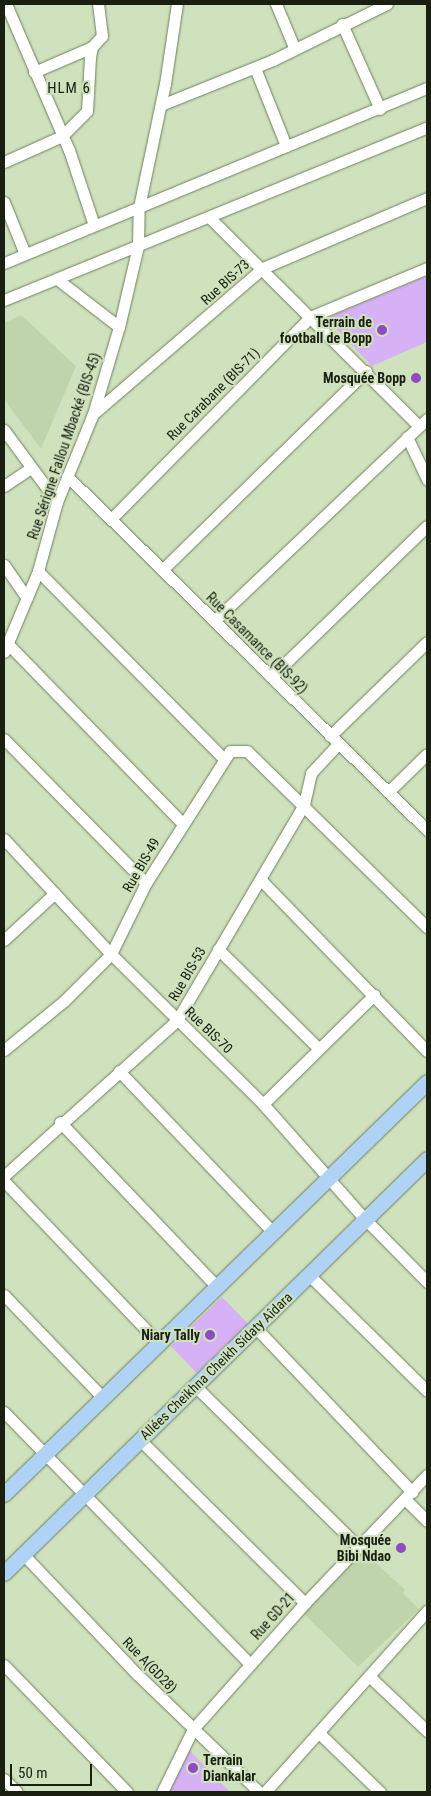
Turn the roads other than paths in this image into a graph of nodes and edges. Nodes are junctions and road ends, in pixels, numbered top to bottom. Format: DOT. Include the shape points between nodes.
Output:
graph roads {
  1 [pos="6,4"];
  2 [pos="98,4"];
  3 [pos="178,4"];
  4 [pos="276,4"];
  5 [pos="387,4"];
  6 [pos="342,24"];
  7 [pos="92,47"];
  8 [pos="294,48"];
  9 [pos="255,68"];
  10 [pos="34,72"];
  11 [pos="427,88"];
  12 [pos="161,105"];
  13 [pos="380,109"];
  14 [pos="427,128"];
  15 [pos="62,136"];
  16 [pos="286,146"];
  17 [pos="4,162"];
  18 [pos="427,198"];
  19 [pos="4,202"];
  20 [pos="139,206"];
  21 [pos="209,217"];
  22 [pos="94,225"];
  23 [pos="138,246"];
  24 [pos="25,254"];
  25 [pos="4,263"];
  26 [pos="263,268"];
  27 [pos="427,268"];
  28 [pos="58,279"];
  29 [pos="4,300"];
  30 [pos="310,317"];
  31 [pos="119,327"];
  32 [pos="366,371"];
  33 [pos="93,414"];
  34 [pos="423,422"];
  35 [pos="4,430"];
  36 [pos="407,436"];
  37 [pos="31,468"];
  38 [pos="66,476"];
  39 [pos="427,479"];
  40 [pos="4,486"];
  41 [pos="57,502"];
  42 [pos="111,519"];
  43 [pos="427,526"];
  44 [pos="4,566"];
  45 [pos="162,570"];
  46 [pos="38,571"];
  47 [pos="27,598"];
  48 [pos="214,621"];
  49 [pos="427,642"];
  50 [pos="6,648"];
  51 [pos="271,677"];
  52 [pos="4,739"];
  53 [pos="334,740"];
  54 [pos="427,754"];
  55 [pos="224,759"];
  56 [pos="388,792"];
  57 [pos="304,804"];
  58 [pos="183,824"];
  59 [pos="427,830"];
  60 [pos="4,840"];
  61 [pos="261,880"];
  62 [pos="146,884"];
  63 [pos="55,893"];
  64 [pos="427,927"];
  65 [pos="4,940"];
  66 [pos="218,949"];
  67 [pos="111,954"];
  68 [pos="374,995"];
  69 [pos="178,1020"];
  70 [pos="318,1048"];
  71 [pos="4,1050"];
  72 [pos="427,1051"];
  73 [pos="119,1071"];
  74 [pos="427,1082"];
  75 [pos="263,1104"];
  76 [pos="60,1122"];
  77 [pos="427,1161"];
  78 [pos="4,1176"];
  79 [pos="4,1181"];
  80 [pos="332,1181"];
  81 [pos="364,1217"];
  82 [pos="273,1232"];
  83 [pos="309,1274"];
  84 [pos="427,1282"];
  85 [pos="216,1286"];
  86 [pos="4,1294"];
  87 [pos="256,1327"];
  88 [pos="159,1343"];
  89 [pos="195,1386"];
  90 [pos="427,1391"];
  91 [pos="103,1398"];
  92 [pos="4,1412"];
  93 [pos="140,1440"];
  94 [pos="47,1458"];
  95 [pos="427,1475"];
  96 [pos="81,1493"];
  97 [pos="4,1494"];
  98 [pos="409,1495"];
  99 [pos="427,1521"];
  100 [pos="360,1547"];
  101 [pos="23,1554"];
  102 [pos="4,1573"];
  103 [pos="305,1603"];
  104 [pos="425,1619"];
  105 [pos="250,1664"];
  106 [pos="4,1665"];
  107 [pos="369,1676"];
  108 [pos="193,1728"];
  109 [pos="427,1732"];
  110 [pos="319,1733"];
  111 [pos="4,1779"];
  112 [pos="17,1792"];
  113 [pos="126,1792"];
  114 [pos="162,1792"];
  115 [pos="259,1792"];
  116 [pos="265,1792"];
  117 [pos="380,1792"];
  1 -- 10 [label="street"];
  2 -- 7 [label="street" via="102,36"];
  3 -- 12 [label="street, Rue Sérigne Fallou Mbacké (BIS-45)"];
  4 -- 8 [label="street"];
  5 -- 6 [label="street"];
  6 -- 8 [label="street"];
  6 -- 13 [label="street"];
  7 -- 10 [label="street"];
  7 -- 15 [label="street" via="87,111"];
  8 -- 9 [label="street"];
  9 -- 12 [label="street"];
  9 -- 16 [label="street"];
  10 -- 15 [label="street"];
  11 -- 13 [label="street"];
  12 -- 20 [label="street, Rue Sérigne Fallou Mbacké (BIS-45)"];
  13 -- 16 [label="street"];
  14 -- 21 [label="street"];
  15 -- 17 [label="street"];
  15 -- 22 [label="street"];
  16 -- 20 [label="street"];
  18 -- 26 [label="street, Rue BIS-73"];
  19 -- 24 [label="street"];
  20 -- 22 [label="street"];
  20 -- 23 [label="street, Rue Sérigne Fallou Mbacké (BIS-45)"];
  21 -- 23 [label="street"];
  21 -- 26 [label="street"];
  22 -- 24 [label="street"];
  23 -- 28 [label="street"];
  23 -- 31 [label="street, Rue Sérigne Fallou Mbacké (BIS-45)"];
  24 -- 25 [label="street"];
  26 -- 30 [label="street"];
  26 -- 33 [label="street, Rue BIS-73"];
  27 -- 30 [label="street, Rue Carabane (BIS-71)"];
  28 -- 29 [label="street"];
  28 -- 31 [label="street"];
  30 -- 32 [label="street"];
  30 -- 42 [label="street, Rue Carabane (BIS-71)"];
  31 -- 33 [label="street, Rue Sérigne Fallou Mbacké (BIS-45)"];
  32 -- 34 [label="street"];
  32 -- 45 [label="street"];
  33 -- 38 [label="street, Rue Sérigne Fallou Mbacké (BIS-45)"];
  34 -- 36 [label="street"];
  35 -- 37 [label="street"];
  36 -- 39 [label="street"];
  36 -- 48 [label="street"];
  37 -- 40 [label="street"];
  37 -- 41 [label="street"];
  38 -- 41 [label="street, Rue Sérigne Fallou Mbacké (BIS-45)"];
  38 -- 42 [label="street, Rue Casamance (BIS-92)"];
  41 -- 46 [label="street, Rue Sérigne Fallou Mbacké (BIS-45)"];
  42 -- 45 [label="street, Rue Casamance (BIS-92)"];
  43 -- 51 [label="street"];
  44 -- 47 [label="street"];
  45 -- 48 [label="street, Rue Casamance (BIS-92)"];
  46 -- 47 [label="street, Rue Sérigne Fallou Mbacké (BIS-45)"];
  46 -- 55 [label="street"];
  47 -- 50 [label="street, Rue Sérigne Fallou Mbacké (BIS-45)"];
  48 -- 51 [label="street, Rue Casamance (BIS-92)"];
  49 -- 53 [label="street, Rue BIS-53"];
  50 -- 58 [label="street"];
  51 -- 53 [label="street, Rue Casamance (BIS-92)"];
  52 -- 62 [label="street"];
  53 -- 56 [label="street, Rue Casamance (BIS-92)"];
  53 -- 57 [label="street, Rue BIS-53" via="311,773"];
  54 -- 56 [label="street"];
  55 -- 57 [label="street" via="230,751 247,751"];
  55 -- 58 [label="street, Rue BIS-49"];
  56 -- 59 [label="street, Rue Casamance (BIS-92)"];
  57 -- 61 [label="street, Rue BIS-53"];
  57 -- 64 [label="street"];
  58 -- 62 [label="street, Rue BIS-49"];
  60 -- 63 [label="street, Rue BIS-70"];
  61 -- 66 [label="street, Rue BIS-53"];
  61 -- 68 [label="street"];
  62 -- 67 [label="street, Rue BIS-49"];
  63 -- 65 [label="street"];
  63 -- 67 [label="street, Rue BIS-70"];
  66 -- 69 [label="street, Rue BIS-53"];
  66 -- 70 [label="street"];
  67 -- 69 [label="street, Rue BIS-70"];
  67 -- 71 [label="street, Rue BIS-49" via="64,1001"];
  68 -- 70 [label="street"];
  68 -- 72 [label="street"];
  69 -- 73 [label="street, Rue BIS-53"];
  69 -- 75 [label="street, Rue BIS-70"];
  70 -- 75 [label="street"];
  73 -- 76 [label="street, Rue BIS-53"];
  73 -- 82 [label="street"];
  74 -- 80 [label="main road"];
  75 -- 80 [label="street, Rue BIS-70"];
  76 -- 78 [label="street, Rue BIS-53"];
  76 -- 85 [label="street"];
  77 -- 81 [label="main road, Allées Cheikhna Cheikh Sidaty Aîdara"];
  79 -- 88 [label="street"];
  80 -- 81 [label="street, Rue BIS-70"];
  80 -- 82 [label="main road"];
  81 -- 83 [label="main road, Allées Cheikhna Cheikh Sidaty Aîdara"];
  81 -- 84 [label="street, Rue BIS-70"];
  82 -- 85 [label="main road"];
  83 -- 87 [label="main road, Allées Cheikhna Cheikh Sidaty Aîdara"];
  83 -- 90 [label="street"];
  85 -- 88 [label="main road"];
  86 -- 91 [label="street"];
  87 -- 89 [label="main road, Allées Cheikhna Cheikh Sidaty Aîdara"];
  87 -- 98 [label="street"];
  88 -- 91 [label="main road"];
  89 -- 93 [label="main road, Allées Cheikhna Cheikh Sidaty Aîdara"];
  89 -- 100 [label="street"];
  91 -- 94 [label="main road"];
  92 -- 94 [label="street"];
  93 -- 96 [label="main road, Allées Cheikhna Cheikh Sidaty Aîdara"];
  93 -- 103 [label="street"];
  94 -- 96 [label="street"];
  94 -- 97 [label="main road"];
  95 -- 98 [label="street, Rue GD-21"];
  96 -- 101 [label="main road, Allées Cheikhna Cheikh Sidaty Aîdara"];
  96 -- 105 [label="street"];
  98 -- 99 [label="street"];
  98 -- 100 [label="street, Rue GD-21"];
  100 -- 103 [label="street, Rue GD-21"];
  101 -- 102 [label="main road, Allées Cheikhna Cheikh Sidaty Aîdara"];
  101 -- 108 [label="street, Rue A(GD28)"];
  103 -- 105 [label="street, Rue GD-21"];
  104 -- 107 [label="street"];
  105 -- 108 [label="street, Rue GD-21"];
  106 -- 113 [label="street"];
  107 -- 109 [label="street"];
  107 -- 110 [label="street"];
  108 -- 114 [label="street, Rue GD-21"];
  108 -- 115 [label="street, Rue A(GD28)"];
  110 -- 116 [label="street"];
  110 -- 117 [label="street"];
  111 -- 112 [label="street"];
}
